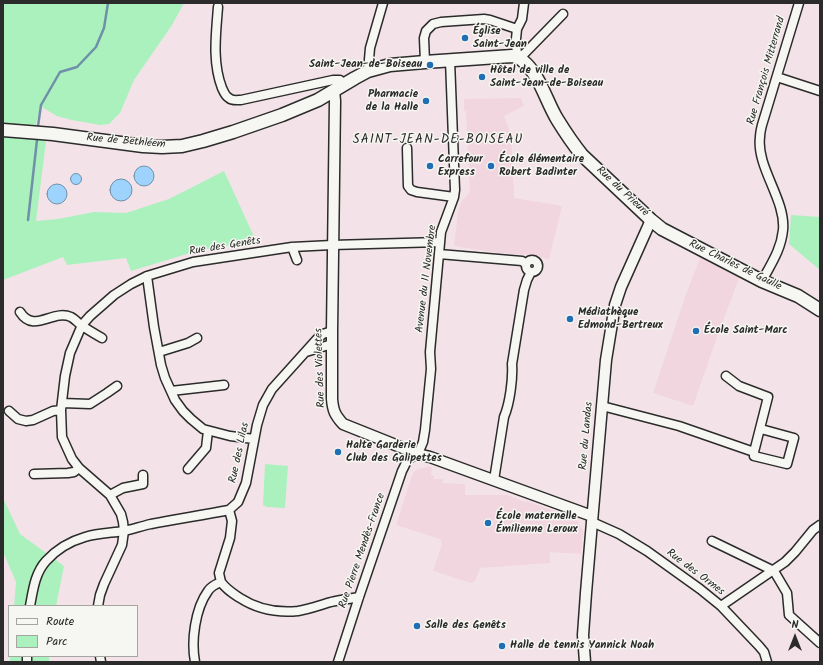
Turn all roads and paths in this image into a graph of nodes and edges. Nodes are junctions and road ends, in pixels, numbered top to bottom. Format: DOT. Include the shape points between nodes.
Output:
graph roads {
  1 [pos="383,3"];
  2 [pos="524,3"];
  3 [pos="799,3"];
  4 [pos="218,7"];
  5 [pos="563,14"];
  6 [pos="517,29"];
  7 [pos="517,57"];
  8 [pos="450,60"];
  9 [pos="425,62"];
  10 [pos="368,71"];
  11 [pos="777,77"];
  12 [pos="339,87"];
  13 [pos="820,91"];
  14 [pos="3,130"];
  15 [pos="407,148"];
  16 [pos="454,198"];
  17 [pos="652,220"];
  18 [pos="440,242"];
  19 [pos="332,244"];
  20 [pos="292,247"];
  21 [pos="439,254"];
  22 [pos="297,260"];
  23 [pos="147,276"];
  24 [pos="762,281"];
  25 [pos="820,310"];
  26 [pos="20,312"];
  27 [pos="82,326"];
  28 [pos="332,331"];
  29 [pos="102,338"];
  30 [pos="197,338"];
  31 [pos="332,344"];
  32 [pos="159,352"];
  33 [pos="305,353"];
  34 [pos="726,376"];
  35 [pos="224,385"];
  36 [pos="117,386"];
  37 [pos="171,391"];
  38 [pos="61,406"];
  39 [pos="602,406"];
  40 [pos="9,411"];
  41 [pos="761,429"];
  42 [pos="208,431"];
  43 [pos="254,439"];
  44 [pos="754,452"];
  45 [pos="418,454"];
  46 [pos="79,468"];
  47 [pos="188,469"];
  48 [pos="34,474"];
  49 [pos="143,475"];
  50 [pos="494,480"];
  51 [pos="110,495"];
  52 [pos="229,510"];
  53 [pos="592,519"];
  54 [pos="820,525"];
  55 [pos="124,531"];
  56 [pos="712,541"];
  57 [pos="774,571"];
  58 [pos="221,582"];
  59 [pos="358,597"];
  60 [pos="30,605"];
  61 [pos="98,605"];
  62 [pos="721,606"];
  63 [pos="820,643"];
  64 [pos="195,662"];
  65 [pos="338,662"];
  66 [pos="585,662"];
  67 [pos="767,662"];
  1 -- 10 [label="street" via="370,48"];
  2 -- 6 [label="street" via="522,19"];
  3 -- 11 [label="street, Rue François Mitterrand"];
  4 -- 12 [label="street" via="216,64 228,98 241,100 333,80 340,80"];
  5 -- 7 [label="street" via="524,54"];
  6 -- 7 [label="street"];
  6 -- 9 [label="street" via="484,19 433,24 426,31 424,38"];
  7 -- 8 [label="main road, Rue de Bethléem"];
  7 -- 17 [label="main road, Rue du Prieuré" via="531,70 556,118 576,147"];
  8 -- 9 [label="main road, Rue de Bethléem"];
  8 -- 16 [label="street, Avenue du 11 Novembre"];
  9 -- 10 [label="main road, Rue de Bethléem" via="390,65"];
  10 -- 12 [label="main road, Rue de Bethléem"];
  11 -- 13 [label="street"];
  11 -- 24 [label="street, Rue François Mitterrand" via="759,138 763,161 783,218 783,229 778,253"];
  12 -- 14 [label="main road, Rue de Bethléem" via="318,100 282,115 182,146 143,146"];
  12 -- 19 [label="street, Rue des Violettes" via="335,101"];
  15 -- 16 [label="street" via="408,186 411,190"];
  16 -- 18 [label="street, Avenue du 11 Novembre"];
  17 -- 24 [label="main road, Rue Charles de Gaulle" via="662,229"];
  17 -- 39 [label="street, Rue du Landas" via="615,305"];
  18 -- 19 [label="street, Rue des Genêts"];
  18 -- 21 [label="street, Avenue du 11 Novembre"];
  19 -- 20 [label="street, Rue des Genêts"];
  19 -- 28 [label="street, Rue des Violettes"];
  20 -- 22 [label="street"];
  20 -- 23 [label="street, Rue des Genêts" via="194,262"];
  21 -- 45 [label="street, Avenue du 11 Novembre" via="428,400 424,436"];
  21 -- 50 [label="street" via="522,262 531,272 524,290 512,364 512,380"];
  23 -- 27 [label="street, Rue des Genêts" via="114,295"];
  23 -- 32 [label="street"];
  24 -- 25 [label="main road, Rue Charles de Gaulle" via="798,296"];
  26 -- 27 [label="street" via="24,318 36,322 57,316 71,317"];
  27 -- 29 [label="street"];
  27 -- 38 [label="street, Rue des Genêts" via="70,352"];
  28 -- 31 [label="street, Rue des Violettes"];
  28 -- 33 [label="street, Rue des Lilas" via="323,334"];
  30 -- 32 [label="street"];
  31 -- 33 [label="street, Rue des Lilas"];
  31 -- 45 [label="street, Rue des Violettes" via="333,408 336,416 343,424"];
  32 -- 37 [label="street"];
  33 -- 43 [label="street, Rue des Lilas" via="272,390 263,405"];
  34 -- 41 [label="street" via="739,386 768,397"];
  35 -- 37 [label="street"];
  36 -- 38 [label="street" via="90,404"];
  37 -- 42 [label="street" via="187,415"];
  38 -- 40 [label="street" via="26,421 18,419"];
  38 -- 46 [label="street, Rue des Genêts" via="62,437"];
  39 -- 44 [label="street" via="679,426"];
  39 -- 53 [label="street, Rue du Landas"];
  41 -- 44 [label="street"];
  41 -- 44 [label="street" via="794,438 787,464 754,456"];
  42 -- 43 [label="street"];
  42 -- 47 [label="street" via="206,448"];
  43 -- 52 [label="street, Rue des Lilas" via="246,483 238,502"];
  45 -- 50 [label="street, Rue des Violettes"];
  45 -- 59 [label="street, Rue Pierre Mendès-France" via="408,459 402,471"];
  46 -- 48 [label="street" via="68,473"];
  46 -- 51 [label="street, Rue des Genêts"];
  49 -- 51 [label="street" via="143,484 123,488"];
  50 -- 53 [label="street, Rue des Violettes"];
  51 -- 55 [label="street, Rue des Genêts" via="121,514"];
  52 -- 55 [label="street"];
  52 -- 58 [label="street" via="232,521 230,538 219,573"];
  53 -- 62 [label="street, Rue des Ormes" via="647,551"];
  53 -- 66 [label="street, Rue du Landas" via="583,635"];
  54 -- 57 [label="street"];
  55 -- 60 [label="street" via="86,537 67,545 52,556 41,567"];
  55 -- 61 [label="street" via="122,544 104,584"];
  56 -- 57 [label="street"];
  57 -- 62 [label="street"];
  57 -- 63 [label="street" via="787,593 789,615"];
  58 -- 59 [label="street" via="227,590 247,603 271,610 299,610"];
  58 -- 64 [label="street" via="208,590 197,617"];
  59 -- 65 [label="street, Rue Pierre Mendès-France"];
  62 -- 67 [label="street, Rue des Ormes" via="764,652"];
}
